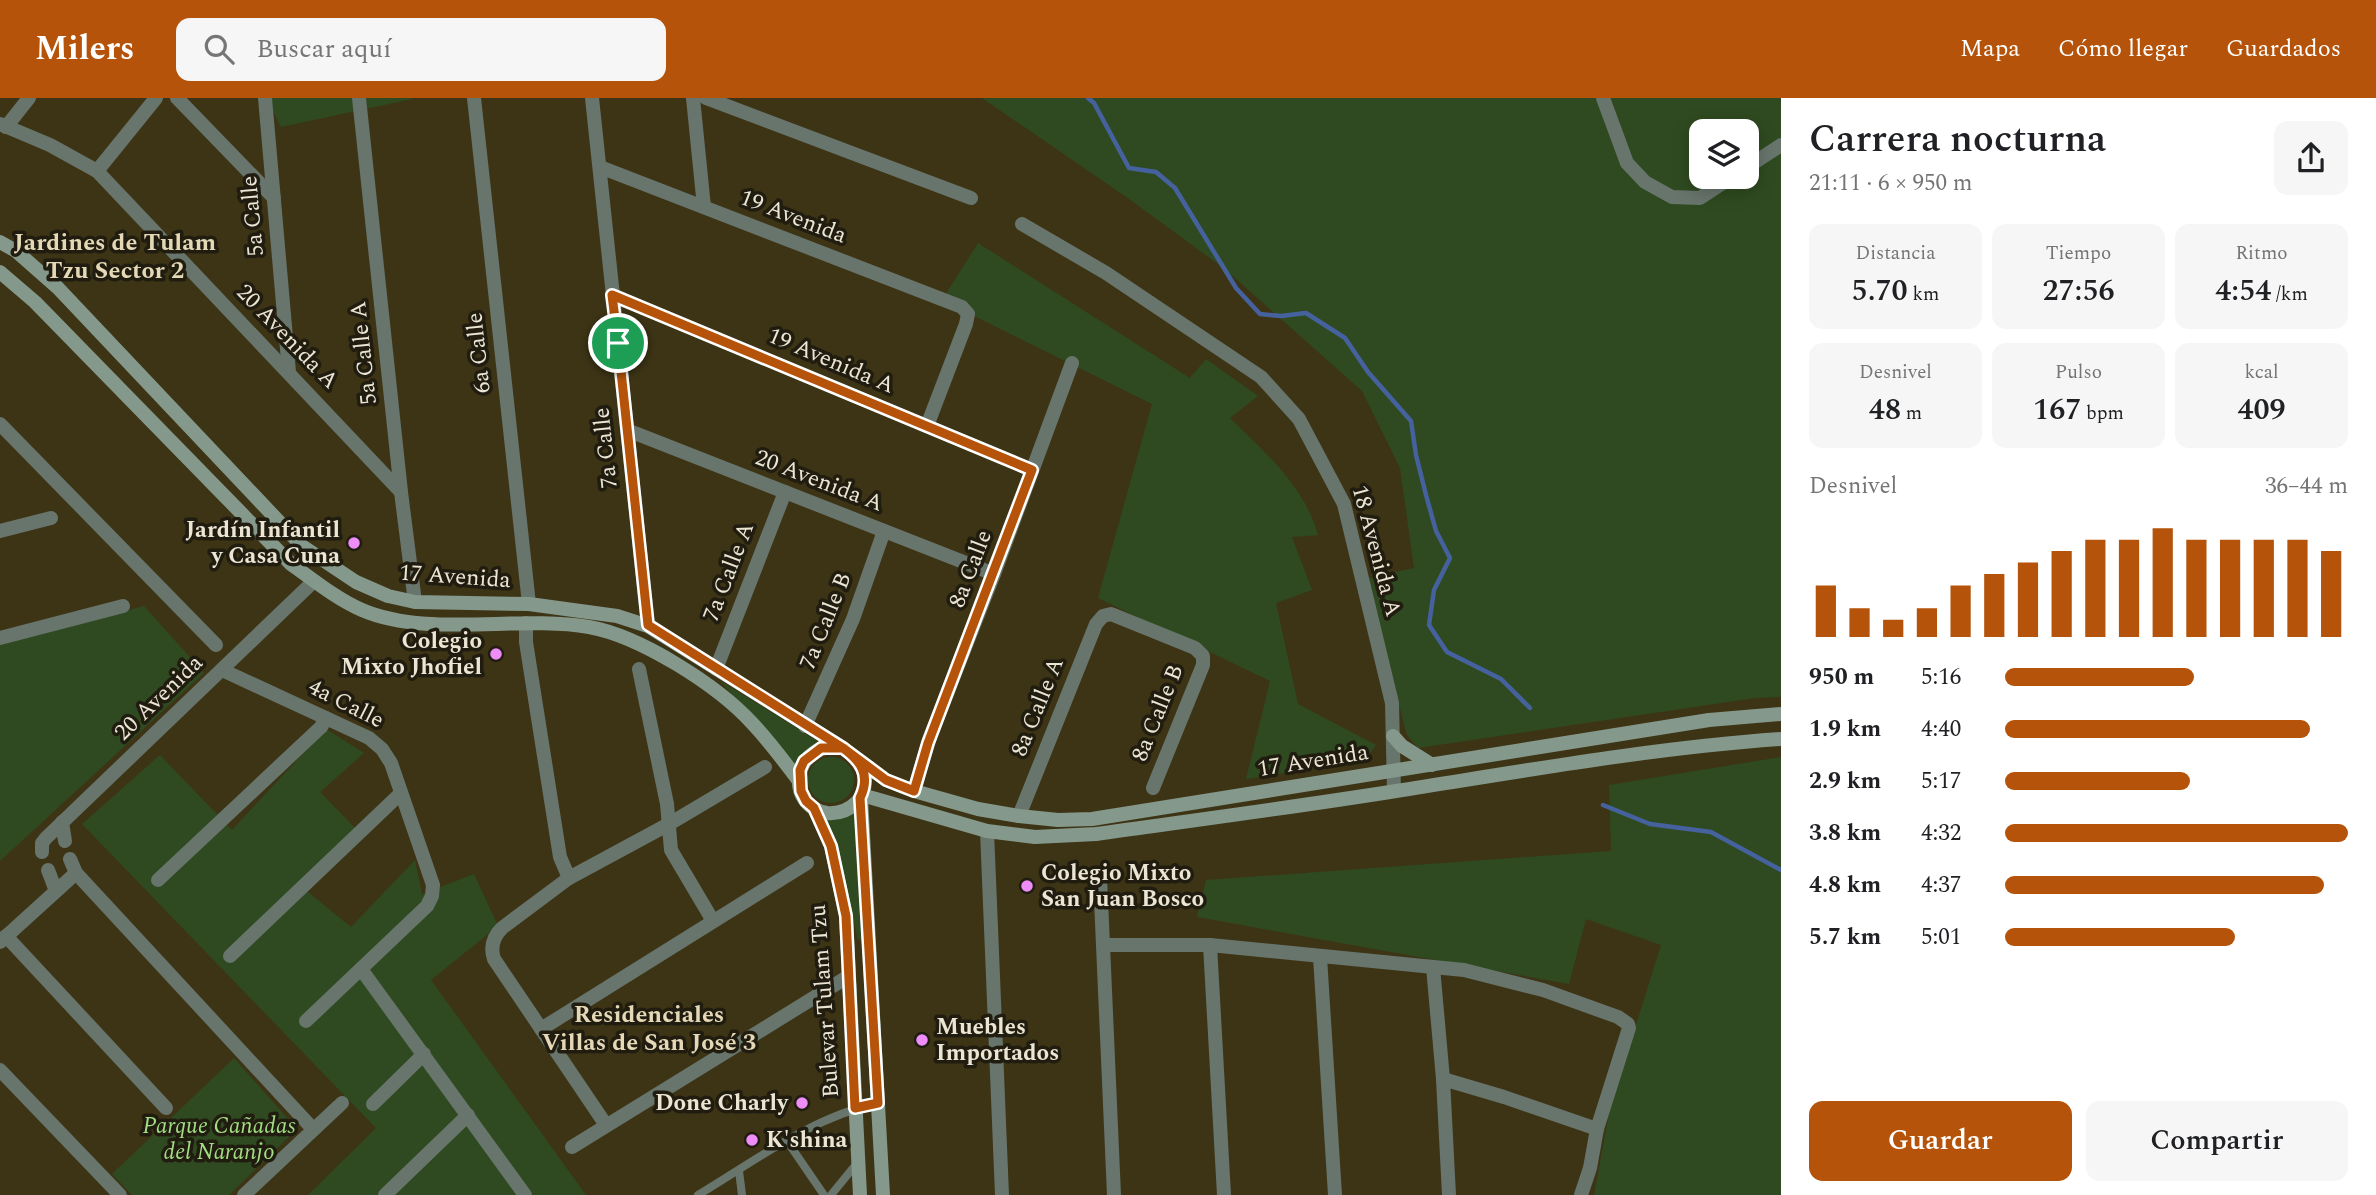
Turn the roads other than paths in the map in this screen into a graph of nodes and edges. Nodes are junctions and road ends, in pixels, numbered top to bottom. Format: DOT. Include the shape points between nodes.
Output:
graph roads {
  1 [pos="29,98"];
  2 [pos="156,98"];
  3 [pos="177,98"];
  4 [pos="265,98"];
  5 [pos="359,98"];
  6 [pos="474,98"];
  7 [pos="592,98"];
  8 [pos="693,98"];
  9 [pos="706,98"];
  10 [pos="1603,98"];
  11 [pos="3,125"];
  12 [pos="1781,145"];
  13 [pos="1759,159"];
  14 [pos="600,167"];
  15 [pos="97,171"];
  16 [pos="1714,189"];
  17 [pos="274,198"];
  18 [pos="971,198"];
  19 [pos="704,207"];
  20 [pos="1021,224"];
  21 [pos="0,242"];
  22 [pos="0,272"];
  23 [pos="612,295"];
  24 [pos="1072,363"];
  25 [pos="289,372"];
  26 [pos="0,424"];
  27 [pos="928,426"];
  28 [pos="627,430"];
  29 [pos="1032,470"];
  30 [pos="401,492"];
  31 [pos="785,492"];
  32 [pos="51,518"];
  33 [pos="0,531"];
  34 [pos="884,531"];
  35 [pos="994,574"];
  36 [pos="314,581"];
  37 [pos="415,602"];
  38 [pos="529,604"];
  39 [pos="123,606"];
  40 [pos="1102,616"];
  41 [pos="526,623"];
  42 [pos="648,625"];
  43 [pos="0,638"];
  44 [pos="216,645"];
  45 [pos="639,669"];
  46 [pos="716,669"];
  47 [pos="222,670"];
  48 [pos="1781,714"];
  49 [pos="326,718"];
  50 [pos="805,726"];
  51 [pos="1393,736"];
  52 [pos="1781,739"];
  53 [pos="843,748"];
  54 [pos="860,761"];
  55 [pos="1432,765"];
  56 [pos="765,767"];
  57 [pos="1394,771"];
  58 [pos="799,781"];
  59 [pos="1153,788"];
  60 [pos="914,791"];
  61 [pos="1394,791"];
  62 [pos="401,793"];
  63 [pos="861,796"];
  64 [pos="814,808"];
  65 [pos="1018,816"];
  66 [pos="62,822"];
  67 [pos="669,824"];
  68 [pos="987,831"];
  69 [pos="65,841"];
  70 [pos="42,852"];
  71 [pos="807,863"];
  72 [pos="48,870"];
  73 [pos="1100,877"];
  74 [pos="569,878"];
  75 [pos="158,880"];
  76 [pos="56,891"];
  77 [pos="713,920"];
  78 [pos="3,939"];
  79 [pos="1102,945"];
  80 [pos="1210,945"];
  81 [pos="230,956"];
  82 [pos="1320,957"];
  83 [pos="1433,967"];
  84 [pos="361,969"];
  85 [pos="849,976"];
  86 [pos="306,1021"];
  87 [pos="541,1028"];
  88 [pos="424,1054"];
  89 [pos="0,1070"];
  90 [pos="1443,1079"];
  91 [pos="341,1102"];
  92 [pos="878,1103"];
  93 [pos="373,1104"];
  94 [pos="166,1108"];
  95 [pos="855,1108"];
  96 [pos="468,1115"];
  97 [pos="606,1125"];
  98 [pos="313,1129"];
  99 [pos="1597,1129"];
  100 [pos="787,1140"];
  101 [pos="572,1147"];
  102 [pos="858,1162"];
  103 [pos="739,1171"];
  104 [pos="392,1192"];
  105 [pos="120,1195"];
  106 [pos="244,1195"];
  107 [pos="525,1195"];
  108 [pos="698,1195"];
  109 [pos="742,1195"];
  110 [pos="824,1195"];
  111 [pos="831,1195"];
  112 [pos="860,1195"];
  113 [pos="883,1195"];
  114 [pos="1002,1195"];
  115 [pos="1114,1195"];
  116 [pos="1224,1195"];
  117 [pos="1335,1195"];
  118 [pos="1449,1195"];
  119 [pos="1581,1195"];
  1 -- 11 [label="street"];
  2 -- 15 [label="street"];
  3 -- 17 [label="street"];
  4 -- 17 [label="street, 5a Calle"];
  5 -- 30 [label="street, 5a Calle A"];
  6 -- 38 [label="street, 6a Calle"];
  7 -- 14 [label="street, 7a Calle"];
  8 -- 19 [label="street"];
  9 -- 18 [label="street"];
  10 -- 16 [label="street" via="1627,163 1645,182 1672,197 1700,198"];
  11 -- 15 [label="street, 20 Avenida A"];
  12 -- 13 [label="street"];
  14 -- 19 [label="street, 19 Avenida"];
  14 -- 23 [label="street, 7a Calle"];
  15 -- 25 [label="street, 20 Avenida A"];
  17 -- 25 [label="street, 5a Calle"];
  19 -- 27 [label="street, 19 Avenida" via="962,307 968,314"];
  20 -- 51 [label="street, 18 Avenida A" via="1106,273 1261,377 1299,419 1344,504 1392,703"];
  21 -- 37 [label="main road, 17 Avenida" via="58,288 302,545 356,582"];
  22 -- 36 [label="main road, 17 Avenida" via="35,302 291,564"];
  23 -- 27 [label="street, 19 Avenida A"];
  23 -- 28 [label="street, 7a Calle"];
  24 -- 29 [label="street, 8a Calle"];
  25 -- 30 [label="street, 20 Avenida A"];
  26 -- 44 [label="street"];
  27 -- 29 [label="street, 19 Avenida A"];
  28 -- 31 [label="street, 20 Avenida A"];
  28 -- 42 [label="street, 7a Calle"];
  29 -- 35 [label="street, 8a Calle"];
  30 -- 37 [label="street, 5a Calle A"];
  31 -- 34 [label="street, 20 Avenida A"];
  31 -- 46 [label="street, 7a Calle A"];
  32 -- 33 [label="street"];
  34 -- 35 [label="street, 20 Avenida A"];
  34 -- 50 [label="street, 7a Calle B" via="853,619"];
  35 -- 60 [label="street, 8a Calle"];
  36 -- 41 [label="main road, 17 Avenida" via="361,610 409,623"];
  36 -- 47 [label="street, 20 Avenida"];
  37 -- 38 [label="main road, 17 Avenida"];
  38 -- 42 [label="main road, 17 Avenida" via="617,615"];
  39 -- 43 [label="street"];
  40 -- 59 [label="street, 8a Calle B" via="1111,614 1195,648 1203,656"];
  40 -- 65 [label="street, 8a Calle A"];
  41 -- 58 [label="main road, 17 Avenida" via="589,627 648,648 716,691 751,722"];
  41 -- 74 [label="street" via="560,857"];
  42 -- 46 [label="main road, 17 Avenida"];
  45 -- 67 [label="street"];
  46 -- 50 [label="main road, 17 Avenida"];
  47 -- 49 [label="street, 4a Calle"];
  47 -- 66 [label="street, 20 Avenida"];
  48 -- 55 [label="main road, 17 Avenida" via="1709,720"];
  49 -- 62 [label="street, 4a Calle" via="383,749"];
  49 -- 75 [label="street"];
  50 -- 53 [label="main road, 17 Avenida"];
  51 -- 55 [label="main road"];
  51 -- 57 [label="street, 18 Avenida A"];
  52 -- 61 [label="main road, 17 Avenida" via="1565,763"];
  53 -- 54 [label="main road"];
  53 -- 58 [label="main road" via="821,748 812,753 804,761"];
  54 -- 60 [label="main road, 17 Avenida" via="886,780"];
  54 -- 63 [label="main road" via="866,784"];
  55 -- 57 [label="main road, 17 Avenida"];
  56 -- 67 [label="street"];
  57 -- 61 [label="street, 18 Avenida A"];
  57 -- 65 [label="main road, 17 Avenida" via="1092,819"];
  58 -- 64 [label="main road" via="806,801"];
  60 -- 65 [label="main road, 17 Avenida"];
  61 -- 68 [label="main road, 17 Avenida" via="1096,834 1035,837"];
  62 -- 81 [label="street"];
  62 -- 84 [label="street, 4a Calle" via="433,885 432,896"];
  63 -- 64 [label="main road" via="844,811"];
  63 -- 68 [label="main road, 17 Avenida"];
  63 -- 92 [label="main road, Bulevar Tulam Tzu"];
  64 -- 85 [label="main road, Bulevar Tulam Tzu" via="831,846 846,916"];
  66 -- 69 [label="street"];
  66 -- 70 [label="street, 20 Avenida" via="43,840"];
  67 -- 74 [label="street"];
  67 -- 77 [label="street" via="671,849"];
  68 -- 114 [label="street"];
  71 -- 77 [label="street"];
  72 -- 76 [label="street"];
  73 -- 79 [label="street"];
  74 -- 87 [label="street" via="502,928 493,942 494,959"];
  76 -- 78 [label="street"];
  76 -- 98 [label="street" via="73,866"];
  77 -- 87 [label="street"];
  78 -- 94 [label="street"];
  79 -- 80 [label="street"];
  79 -- 115 [label="street"];
  80 -- 82 [label="street"];
  80 -- 116 [label="street"];
  82 -- 83 [label="street"];
  82 -- 117 [label="street"];
  83 -- 90 [label="street"];
  83 -- 99 [label="street" via="1543,990 1628,1024"];
  84 -- 86 [label="street"];
  84 -- 88 [label="street"];
  85 -- 95 [label="main road, Bulevar Tulam Tzu"];
  85 -- 97 [label="street"];
  87 -- 97 [label="street"];
  88 -- 93 [label="street"];
  88 -- 96 [label="street"];
  89 -- 105 [label="street"];
  90 -- 99 [label="street"];
  90 -- 118 [label="street"];
  91 -- 98 [label="street"];
  92 -- 95 [label="lane"];
  92 -- 113 [label="main road, Bulevar Tulam Tzu"];
  95 -- 100 [label="lane"];
  95 -- 102 [label="main road, Bulevar Tulam Tzu"];
  96 -- 104 [label="street"];
  96 -- 107 [label="street"];
  97 -- 101 [label="street"];
  98 -- 106 [label="street"];
  99 -- 119 [label="street"];
  100 -- 103 [label="lane"];
  100 -- 110 [label="lane"];
  102 -- 111 [label="lane"];
  102 -- 112 [label="main road, Bulevar Tulam Tzu"];
  103 -- 108 [label="lane"];
  103 -- 109 [label="lane"];
}
